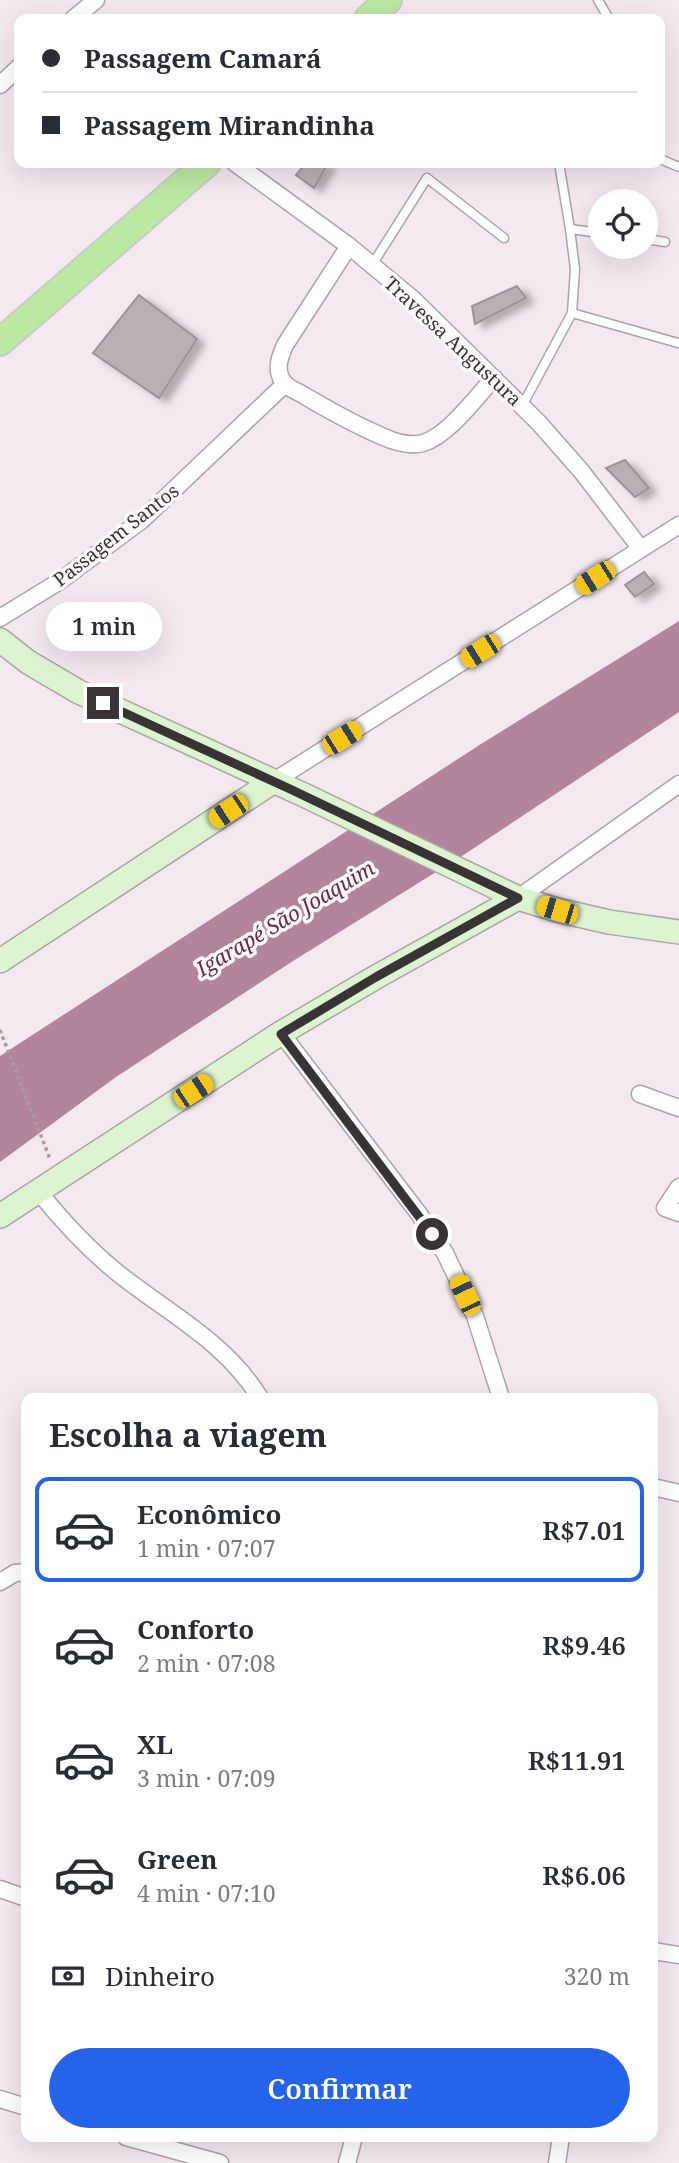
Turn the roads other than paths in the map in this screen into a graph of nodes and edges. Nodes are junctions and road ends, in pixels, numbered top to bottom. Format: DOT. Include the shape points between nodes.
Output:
graph roads {
  1 [pos="388,0"];
  2 [pos="373,14"];
  3 [pos="14,72"];
  4 [pos="0,85"];
  5 [pos="201,168"];
  6 [pos="243,168"];
  7 [pos="560,168"];
  8 [pos="570,229"];
  9 [pos="588,231"];
  10 [pos="504,238"];
  11 [pos="658,241"];
  12 [pos="665,242"];
  13 [pos="349,246"];
  14 [pos="372,265"];
  15 [pos="572,313"];
  16 [pos="0,342"];
  17 [pos="678,343"];
  18 [pos="494,378"];
  19 [pos="285,384"];
  20 [pos="522,406"];
  21 [pos="679,525"];
  22 [pos="640,549"];
  23 [pos="0,618"];
  24 [pos="1,640"];
  25 [pos="274,781"];
  26 [pos="679,784"];
  27 [pos="510,894"];
  28 [pos="679,932"];
  29 [pos="0,961"];
  30 [pos="281,1034"];
  31 [pos="639,1094"];
  32 [pos="679,1108"];
  33 [pos="679,1186"];
  34 [pos="39,1192"];
  35 [pos="679,1213"];
  36 [pos="0,1216"];
  37 [pos="257,1393"];
  38 [pos="499,1393"];
  39 [pos="658,1488"];
  40 [pos="679,1493"];
  41 [pos="21,1572"];
  42 [pos="0,1582"];
  43 [pos="0,1889"];
  44 [pos="21,1896"];
  45 [pos="658,1952"];
  46 [pos="679,1955"];
  47 [pos="0,2099"];
  48 [pos="21,2105"];
  49 [pos="144,2142"];
  50 [pos="353,2142"];
  51 [pos="560,2142"];
  52 [pos="220,2163"];
  53 [pos="347,2163"];
  54 [pos="557,2163"];
  1 -- 2 [label="main road"];
  3 -- 4 [label="street"];
  5 -- 16 [label="main road"];
  6 -- 13 [label="street, Travessa Angustura"];
  7 -- 8 [label="lane"];
  8 -- 9 [label="lane"];
  8 -- 15 [label="lane" via="575,269"];
  10 -- 14 [label="lane" via="427,178"];
  11 -- 12 [label="lane"];
  13 -- 14 [label="street, Travessa Angustura"];
  13 -- 19 [label="street" via="278,360"];
  14 -- 18 [label="street, Travessa Angustura"];
  15 -- 17 [label="lane"];
  15 -- 20 [label="lane"];
  18 -- 19 [label="street" via="458,418 423,443 392,440"];
  18 -- 20 [label="street, Travessa Angustura"];
  19 -- 23 [label="street, Passagem Santos" via="142,520 60,581"];
  20 -- 22 [label="street, Travessa Angustura" via="582,472"];
  21 -- 22 [label="street"];
  22 -- 25 [label="street"];
  24 -- 25 [label="street" via="79,692"];
  25 -- 27 [label="street"];
  25 -- 29 [label="street"];
  26 -- 27 [label="street"];
  27 -- 28 [label="street" via="609,922"];
  27 -- 30 [label="street"];
  30 -- 34 [label="street"];
  30 -- 38 [label="street" via="445,1253 475,1316"];
  31 -- 32 [label="street"];
  33 -- 35 [label="street" via="664,1208"];
  34 -- 36 [label="street"];
  34 -- 37 [label="street" via="89,1248 227,1356"];
  39 -- 40 [label="street"];
  41 -- 42 [label="street"];
  43 -- 44 [label="street"];
  45 -- 46 [label="street"];
  47 -- 48 [label="street"];
  49 -- 52 [label="street"];
  50 -- 53 [label="street"];
  51 -- 54 [label="street"];
}
